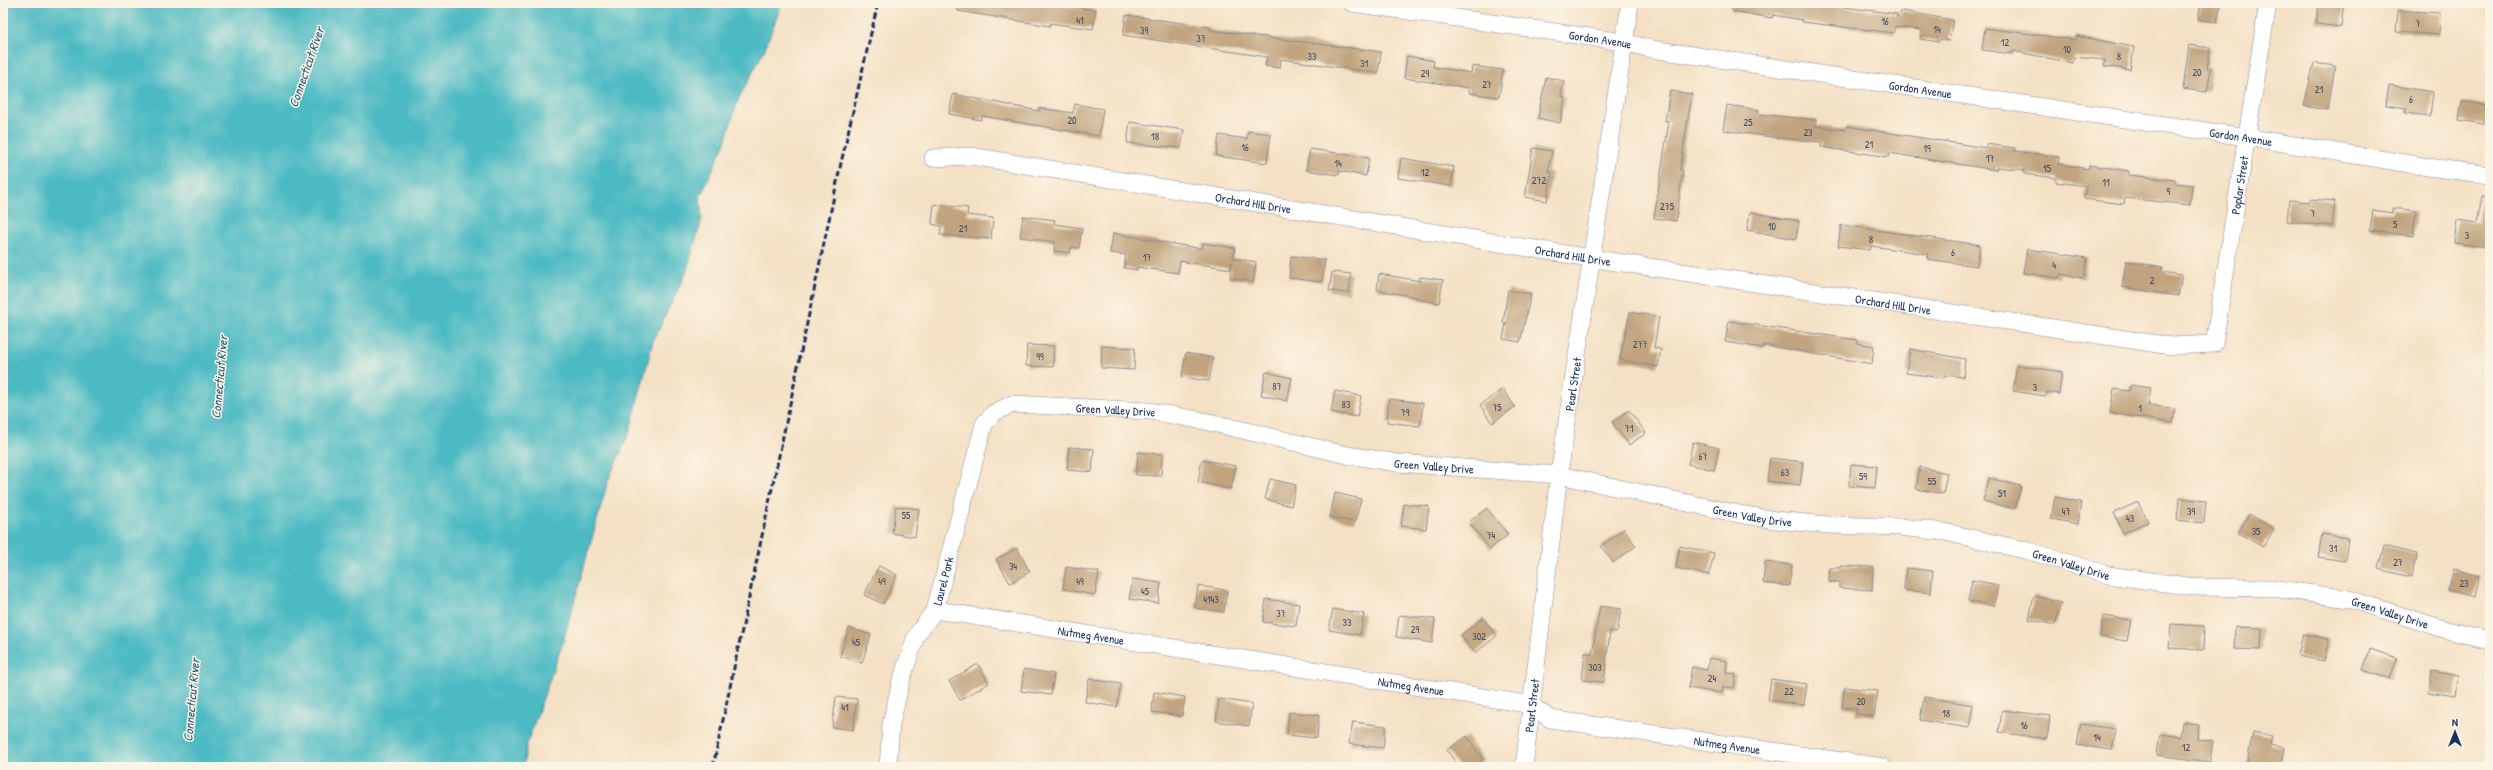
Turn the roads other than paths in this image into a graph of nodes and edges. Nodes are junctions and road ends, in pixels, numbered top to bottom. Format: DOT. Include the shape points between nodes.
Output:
graph roads {
  1 [pos="1352,3"];
  2 [pos="1630,3"];
  3 [pos="2268,3"];
  4 [pos="1624,42"];
  5 [pos="2246,137"];
  6 [pos="933,158"];
  7 [pos="2490,174"];
  8 [pos="1590,258"];
  9 [pos="2214,344"];
  10 [pos="1012,404"];
  11 [pos="1559,474"];
  12 [pos="935,610"];
  13 [pos="2490,640"];
  14 [pos="1531,705"];
  15 [pos="888,767"];
  16 [pos="1524,767"];
  17 [pos="1883,767"];
  1 -- 4 [label="street, Gordon Avenue"];
  2 -- 4 [label="street, Pearl Street"];
  3 -- 5 [label="street, Poplar Street"];
  4 -- 5 [label="street, Gordon Avenue" via="1651,49"];
  4 -- 8 [label="street, Pearl Street"];
  5 -- 7 [label="street, Gordon Avenue" via="2428,167"];
  5 -- 9 [label="street, Poplar Street"];
  6 -- 8 [label="street, Orchard Hill Drive" via="971,156"];
  8 -- 9 [label="street, Orchard Hill Drive" via="2171,346"];
  8 -- 11 [label="street, Pearl Street"];
  10 -- 11 [label="street, Green Valley Drive" via="1150,411 1209,422 1348,455 1398,463"];
  10 -- 12 [label="street, Laurel Park" via="994,413 984,424"];
  11 -- 13 [label="street, Green Valley Drive" via="1775,520 1945,532 2029,551 2108,575 2153,583 2194,587 2272,588 2349,599 2450,631"];
  11 -- 14 [label="street, Pearl Street"];
  12 -- 14 [label="street, Nutmeg Avenue"];
  12 -- 15 [label="street, Laurel Park" via="916,636 901,681 891,724"];
  14 -- 16 [label="street, Pearl Street"];
  14 -- 17 [label="street, Nutmeg Avenue" via="1550,719"];
}
